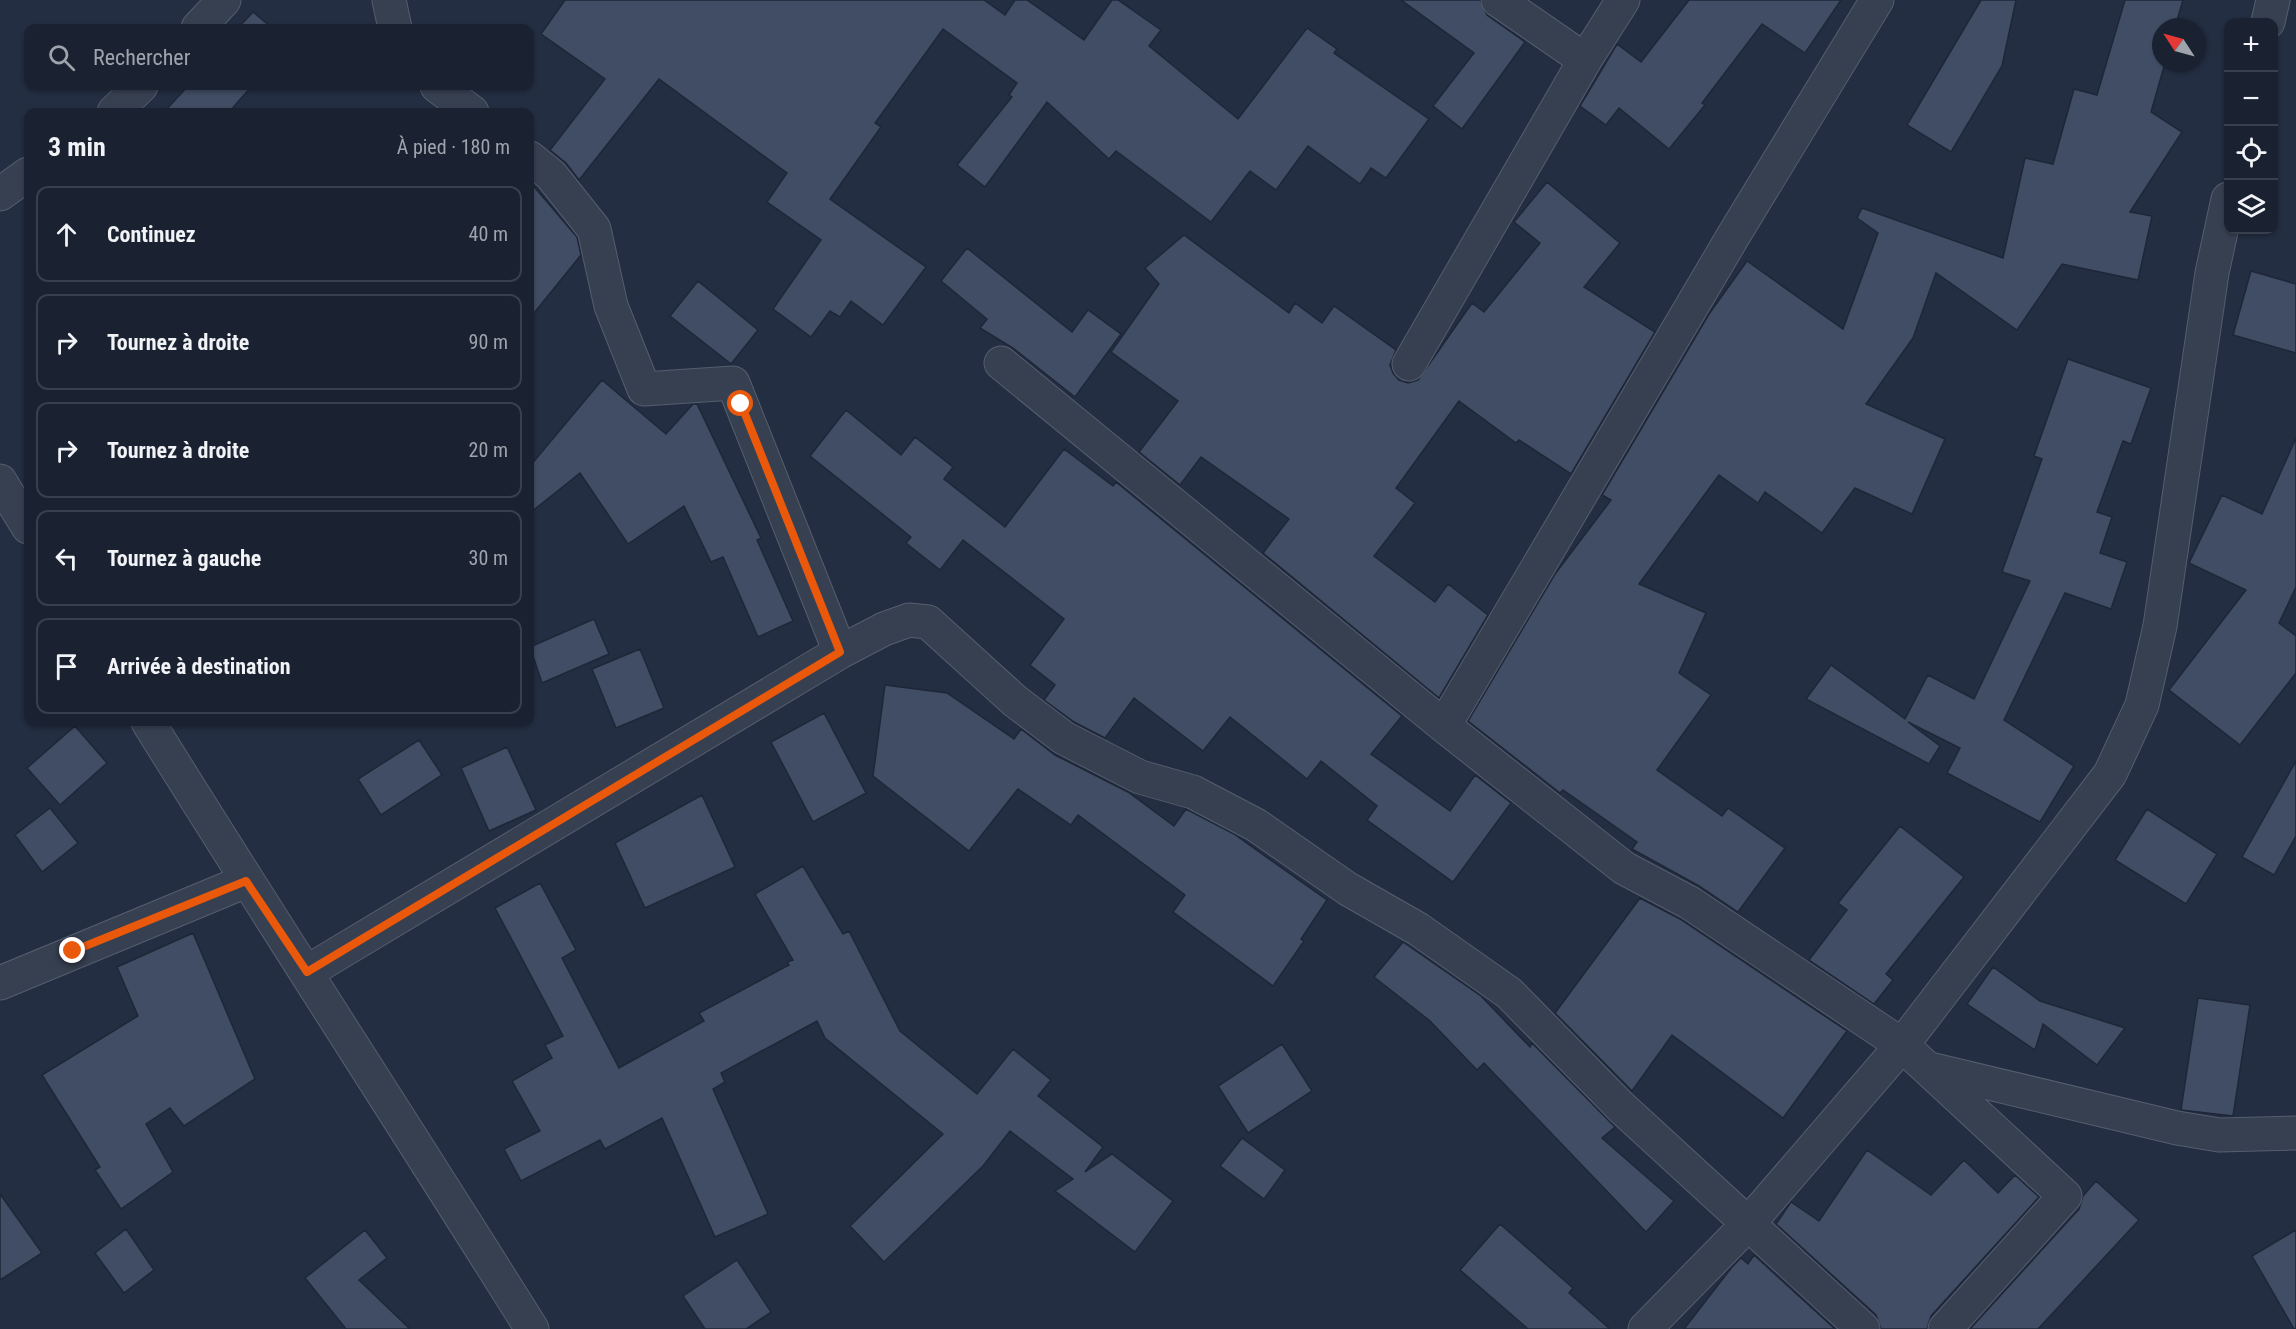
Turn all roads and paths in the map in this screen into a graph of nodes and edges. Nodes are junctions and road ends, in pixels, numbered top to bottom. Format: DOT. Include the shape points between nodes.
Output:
graph roads {
  1 [pos="224,0"];
  2 [pos="389,0"];
  3 [pos="1498,0"];
  4 [pos="1623,0"];
  5 [pos="1877,0"];
  6 [pos="2273,0"];
  7 [pos="2269,18"];
  8 [pos="202,24"];
  9 [pos="394,24"];
  10 [pos="1585,60"];
  11 [pos="137,90"];
  12 [pos="442,90"];
  13 [pos="118,108"];
  14 [pos="467,108"];
  15 [pos="534,161"];
  16 [pos="24,177"];
  17 [pos="0,194"];
  18 [pos="2224,221"];
  19 [pos="1001,363"];
  20 [pos="1409,364"];
  21 [pos="0,481"];
  22 [pos="24,520"];
  23 [pos="840,652"];
  24 [pos="150,726"];
  25 [pos="1444,726"];
  26 [pos="246,881"];
  27 [pos="307,972"];
  28 [pos="0,983"];
  29 [pos="1902,1045"];
  30 [pos="1930,1069"];
  31 [pos="2296,1133"];
  32 [pos="1747,1224"];
  33 [pos="532,1329"];
  34 [pos="1645,1329"];
  35 [pos="1863,1329"];
  36 [pos="1945,1329"];
  1 -- 8 [label="street"];
  2 -- 9 [label="street"];
  3 -- 10 [label="street"];
  4 -- 10 [label="street"];
  5 -- 25 [label="street" via="1728,243"];
  6 -- 7 [label="street"];
  10 -- 20 [label="street"];
  11 -- 13 [label="street"];
  12 -- 14 [label="street"];
  15 -- 23 [label="street" via="551,175 594,229 611,306 644,389 733,383"];
  16 -- 17 [label="street"];
  18 -- 29 [label="street" via="2212,273 2160,626 2142,705 2110,774"];
  19 -- 25 [label="street"];
  21 -- 22 [label="street"];
  23 -- 27 [label="street"];
  23 -- 32 [label="street" via="909,620 928,622 1015,701 1064,738 1140,777 1193,792 1256,825 1509,993 1621,1107"];
  24 -- 26 [label="street"];
  25 -- 29 [label="street" via="1624,868 1690,903"];
  26 -- 27 [label="street"];
  26 -- 28 [label="street"];
  27 -- 33 [label="street"];
  29 -- 30 [label="street"];
  29 -- 32 [label="street"];
  30 -- 31 [label="street" via="2177,1128 2219,1135"];
  30 -- 36 [label="street" via="2065,1196"];
  32 -- 34 [label="street"];
  32 -- 35 [label="street"];
}
